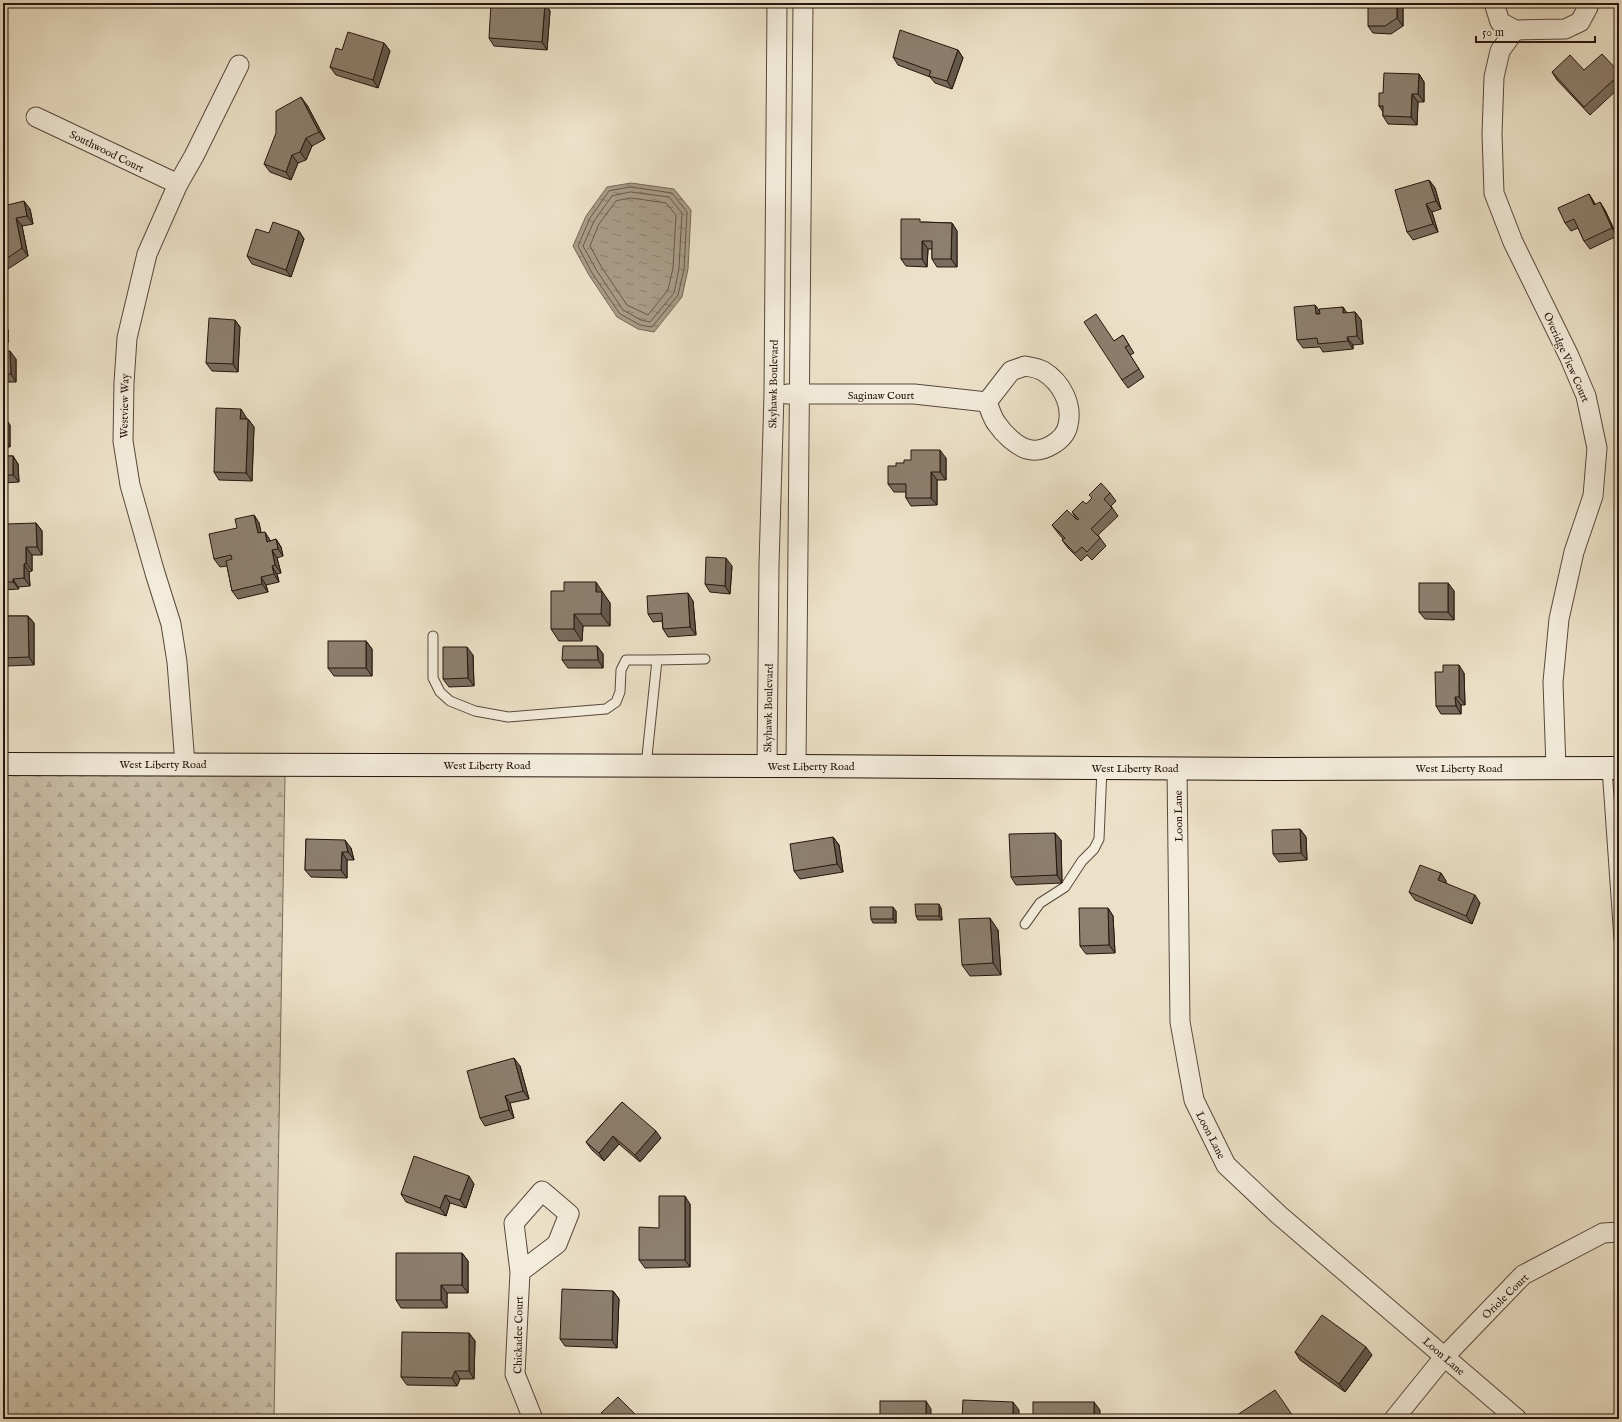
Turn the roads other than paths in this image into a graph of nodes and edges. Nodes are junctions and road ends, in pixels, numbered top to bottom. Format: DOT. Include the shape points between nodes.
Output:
graph roads {
  1 [pos="777,3"];
  2 [pos="803,3"];
  3 [pos="1494,3"];
  4 [pos="1588,3"];
  5 [pos="1515,30"];
  6 [pos="239,65"];
  7 [pos="36,117"];
  8 [pos="178,184"];
  9 [pos="774,394"];
  10 [pos="800,395"];
  11 [pos="987,402"];
  12 [pos="433,636"];
  13 [pos="705,659"];
  14 [pos="657,660"];
  15 [pos="3,764"];
  16 [pos="185,764"];
  17 [pos="646,766"];
  18 [pos="767,766"];
  19 [pos="796,766"];
  20 [pos="1102,768"];
  21 [pos="1177,768"];
  22 [pos="1556,768"];
  23 [pos="1613,768"];
  24 [pos="1025,924"];
  25 [pos="1619,939"];
  26 [pos="1619,1232"];
  27 [pos="520,1272"];
  28 [pos="1445,1356"];
  29 [pos="533,1419"];
  30 [pos="1394,1419"];
  31 [pos="1517,1419"];
  1 -- 9 [label="street, Skyhawk Boulevard"];
  2 -- 10 [label="street"];
  3 -- 5 [label="street" via="1500,22"];
  4 -- 5 [label="street" via="1580,22 1565,29"];
  5 -- 22 [label="street, Overidge View Court" via="1500,51 1494,78 1494,193 1513,242 1586,396 1597,448 1593,496 1574,552 1559,619 1553,682"];
  6 -- 8 [label="street, Westview Way"];
  7 -- 8 [label="street, Southwood Court"];
  8 -- 16 [label="street, Westview Way" via="147,254 127,338 123,434 130,485 171,624 177,662"];
  9 -- 10 [label="street, Saginaw Court"];
  9 -- 18 [label="street, Skyhawk Boulevard"];
  10 -- 11 [label="street, Saginaw Court" via="914,394"];
  10 -- 19 [label="street" via="796,562"];
  11 -- 11 [label="street" via="997,424 1014,442 1028,450 1046,449 1058,441 1068,426 1068,404 1061,387 1042,370 1025,366 1010,370"];
  12 -- 14 [label="lane" via="433,678 440,692 450,702 475,711 508,716 606,709 616,702 620,692 621,670 626,660"];
  13 -- 14 [label="lane"];
  14 -- 17 [label="lane"];
  15 -- 16 [label="main road, West Liberty Road"];
  16 -- 17 [label="main road, West Liberty Road"];
  17 -- 18 [label="main road, West Liberty Road"];
  18 -- 19 [label="main road, West Liberty Road"];
  19 -- 20 [label="main road, West Liberty Road"];
  20 -- 21 [label="main road, West Liberty Road"];
  20 -- 24 [label="lane" via="1099,839 1065,886 1040,903"];
  21 -- 22 [label="main road, West Liberty Road"];
  21 -- 28 [label="street, Loon Lane" via="1180,1022 1194,1100 1226,1165 1285,1220"];
  22 -- 23 [label="main road, West Liberty Road"];
  23 -- 25 [label="lane"];
  26 -- 28 [label="street, Oriole Court" via="1603,1233 1523,1275"];
  27 -- 29 [label="street, Chickadee Court" via="515,1374"];
  28 -- 30 [label="street"];
  28 -- 31 [label="street, Loon Lane"];
}
